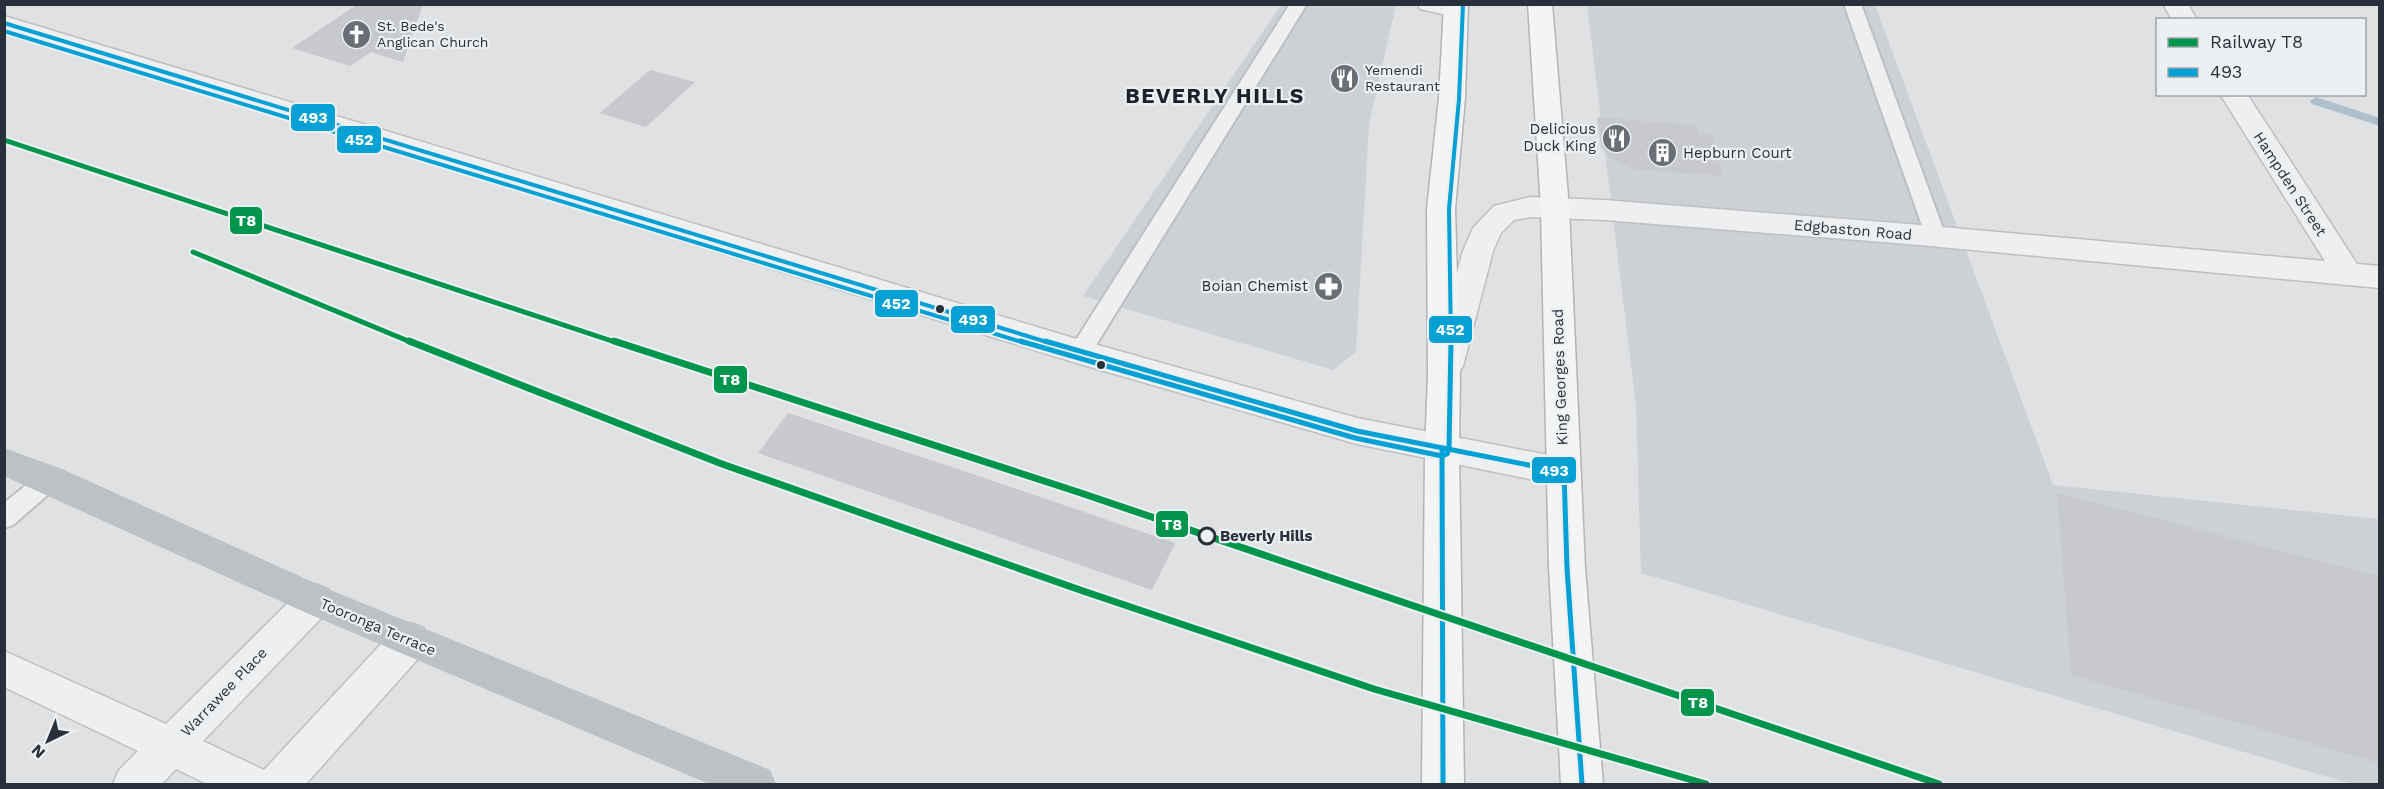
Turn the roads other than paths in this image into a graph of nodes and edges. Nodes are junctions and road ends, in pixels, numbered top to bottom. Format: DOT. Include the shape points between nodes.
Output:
graph roads {
  1 [pos="1299,4"];
  2 [pos="1429,4"];
  3 [pos="1540,4"];
  4 [pos="1852,4"];
  5 [pos="2175,4"];
  6 [pos="1456,7"];
  7 [pos="2184,18"];
  8 [pos="4,23"];
  9 [pos="2234,96"];
  10 [pos="1555,208"];
  11 [pos="1936,237"];
  12 [pos="2348,274"];
  13 [pos="2379,277"];
  14 [pos="1080,352"];
  15 [pos="1444,376"];
  16 [pos="1442,449"];
  17 [pos="4,461"];
  18 [pos="1564,472"];
  19 [pos="50,479"];
  20 [pos="4,518"];
  21 [pos="315,600"];
  22 [pos="410,640"];
  23 [pos="4,668"];
  24 [pos="171,747"];
  25 [pos="741,782"];
  26 [pos="134,784"];
  27 [pos="250,784"];
  28 [pos="279,784"];
  29 [pos="1443,784"];
  30 [pos="1582,784"];
  1 -- 14 [label="lane"];
  2 -- 6 [label="street"];
  3 -- 10 [label="highway, King Georges Road"];
  4 -- 11 [label="lane"];
  5 -- 7 [label="street"];
  6 -- 15 [label="highway" via="1441,209"];
  8 -- 14 [label="street"];
  9 -- 12 [label="street, Hampden Street"];
  10 -- 11 [label="street, Edgbaston Road"];
  10 -- 15 [label="street, Edgbaston Road" via="1515,209 1504,213 1488,228 1478,251"];
  10 -- 18 [label="highway, King Georges Road"];
  11 -- 12 [label="street, Edgbaston Road"];
  12 -- 13 [label="street, Edgbaston Road"];
  14 -- 16 [label="street" via="1357,431"];
  15 -- 16 [label="highway"];
  16 -- 18 [label="street"];
  16 -- 29 [label="highway"];
  17 -- 19 [label="main road, Tooronga Terrace"];
  18 -- 30 [label="highway, King Georges Road"];
  19 -- 20 [label="lane"];
  19 -- 21 [label="main road, Tooronga Terrace"];
  21 -- 22 [label="main road, Tooronga Terrace"];
  21 -- 24 [label="street, Warrawee Place"];
  22 -- 25 [label="main road, Tooronga Terrace"];
  22 -- 28 [label="street"];
  23 -- 24 [label="street"];
  24 -- 26 [label="street, Warrawee Place"];
  24 -- 27 [label="street"];
}
